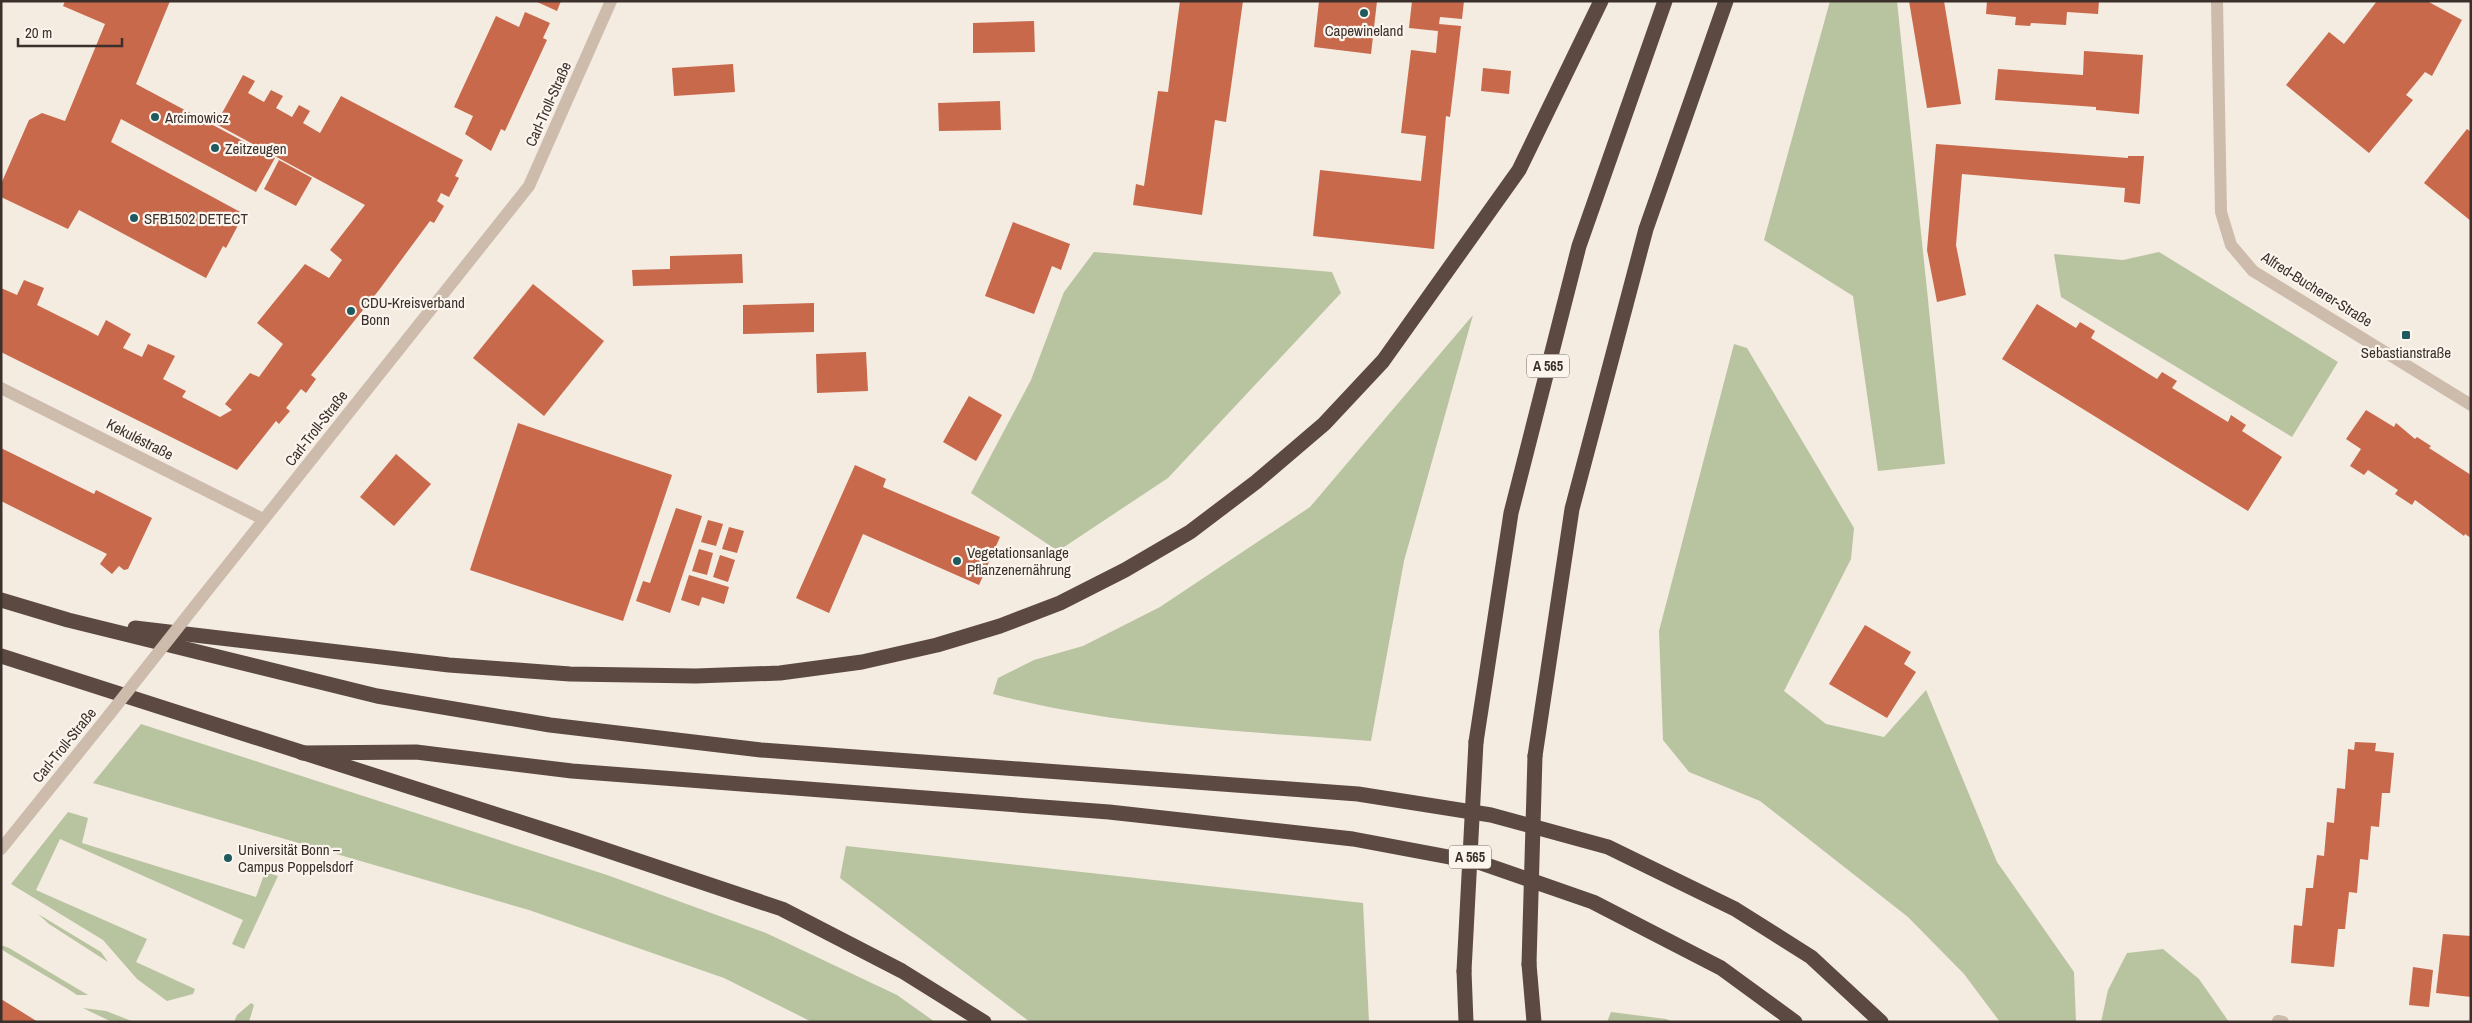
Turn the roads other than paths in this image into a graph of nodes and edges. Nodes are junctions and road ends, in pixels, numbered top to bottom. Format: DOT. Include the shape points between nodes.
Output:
graph roads {
  1 [pos="611,1"];
  2 [pos="1600,1"];
  3 [pos="1665,1"];
  4 [pos="1726,1"];
  5 [pos="2217,1"];
  6 [pos="1,388"];
  7 [pos="2471,405"];
  8 [pos="264,519"];
  9 [pos="1,600"];
  10 [pos="68,620"];
  11 [pos="1,656"];
  12 [pos="302,753"];
  13 [pos="1,849"];
  14 [pos="2278,1021"];
  15 [pos="984,1022"];
  16 [pos="1466,1022"];
  17 [pos="1534,1022"];
  18 [pos="1795,1022"];
  19 [pos="1881,1022"];
  20 [pos="2283,1022"];
  1 -- 8 [label="street, Carl-Troll-Straße" via="529,186"];
  2 -- 10 [label="highway" via="1519,170 1383,361 1324,424 1256,482 1197,526 1125,570 1060,602 1000,626 862,662 780,673 696,676 570,674 449,665"];
  3 -- 16 [label="highway, A 565, bridge" via="1576,256 1510,513 1476,742 1464,971"];
  4 -- 17 [label="highway, bridge" via="1646,229 1572,509 1535,756 1529,964"];
  5 -- 7 [label="street, Alfred-Bucherer-Straße" via="2221,212 2231,245 2254,272"];
  6 -- 8 [label="street, Kekuléstraße"];
  8 -- 13 [label="street, Carl-Troll-Straße, bridge"];
  9 -- 10 [label="highway"];
  10 -- 19 [label="highway" via="377,696 550,725 761,750 1358,794 1491,815 1608,846 1735,909 1811,957"];
  11 -- 12 [label="highway"];
  12 -- 15 [label="highway" via="782,908 902,971"];
  12 -- 18 [label="highway" via="416,752 572,771 1109,812 1353,839 1481,863 1593,902 1721,968"];
  14 -- 20 [label="street"];
}
